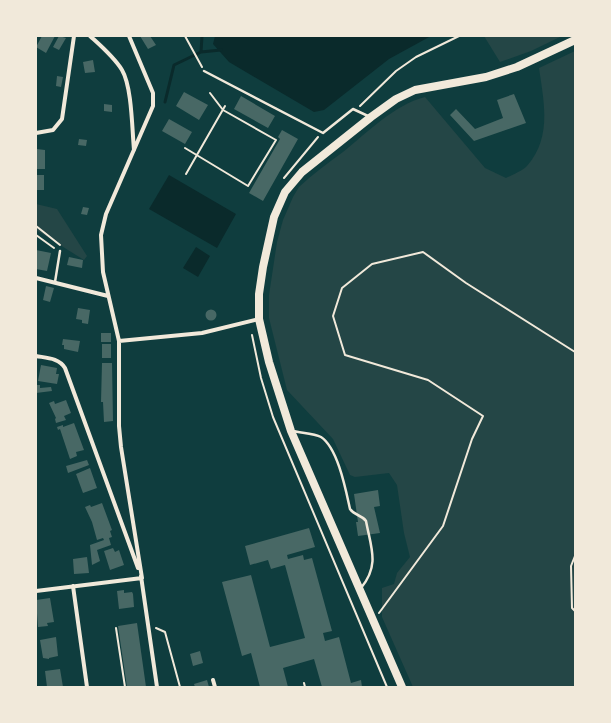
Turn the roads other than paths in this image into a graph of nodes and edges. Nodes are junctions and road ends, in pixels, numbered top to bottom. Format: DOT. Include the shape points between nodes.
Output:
graph roads {
  1 [pos="74,36"];
  2 [pos="90,36"];
  3 [pos="129,36"];
  4 [pos="575,40"];
  5 [pos="204,71"];
  6 [pos="371,117"];
  7 [pos="36,133"];
  8 [pos="134,150"];
  9 [pos="60,251"];
  10 [pos="36,278"];
  11 [pos="55,282"];
  12 [pos="108,296"];
  13 [pos="260,319"];
  14 [pos="119,342"];
  15 [pos="36,356"];
  16 [pos="291,431"];
  17 [pos="142,578"];
  18 [pos="73,586"];
  19 [pos="360,590"];
  20 [pos="36,591"];
  21 [pos="213,680"];
  22 [pos="87,687"];
  23 [pos="157,687"];
  24 [pos="215,687"];
  25 [pos="402,687"];
  1 -- 7 [label="street" via="62,119 53,130"];
  2 -- 8 [label="street" via="123,71 127,82"];
  3 -- 8 [label="street" via="153,94 153,106"];
  4 -- 6 [label="main road" via="517,67 465,81 415,90"];
  5 -- 6 [label="lane" via="323,133 353,109"];
  6 -- 13 [label="main road" via="302,172 284,192 274,217 266,254 259,294"];
  8 -- 12 [label="street" via="106,214 101,235 103,272"];
  9 -- 11 [label="lane"];
  10 -- 11 [label="street"];
  11 -- 12 [label="street"];
  12 -- 14 [label="street"];
  13 -- 14 [label="street" via="202,333"];
  13 -- 16 [label="main road" via="269,362"];
  14 -- 17 [label="street" via="119,426"];
  15 -- 17 [label="street" via="61,362 65,368"];
  16 -- 19 [label="main road"];
  16 -- 19 [label="lane" via="321,437 333,452 342,473 350,509 366,522 374,563 369,578"];
  17 -- 18 [label="street"];
  17 -- 23 [label="street"];
  18 -- 20 [label="street"];
  18 -- 22 [label="street"];
  19 -- 25 [label="main road"];
  21 -- 24 [label="street"];
}
